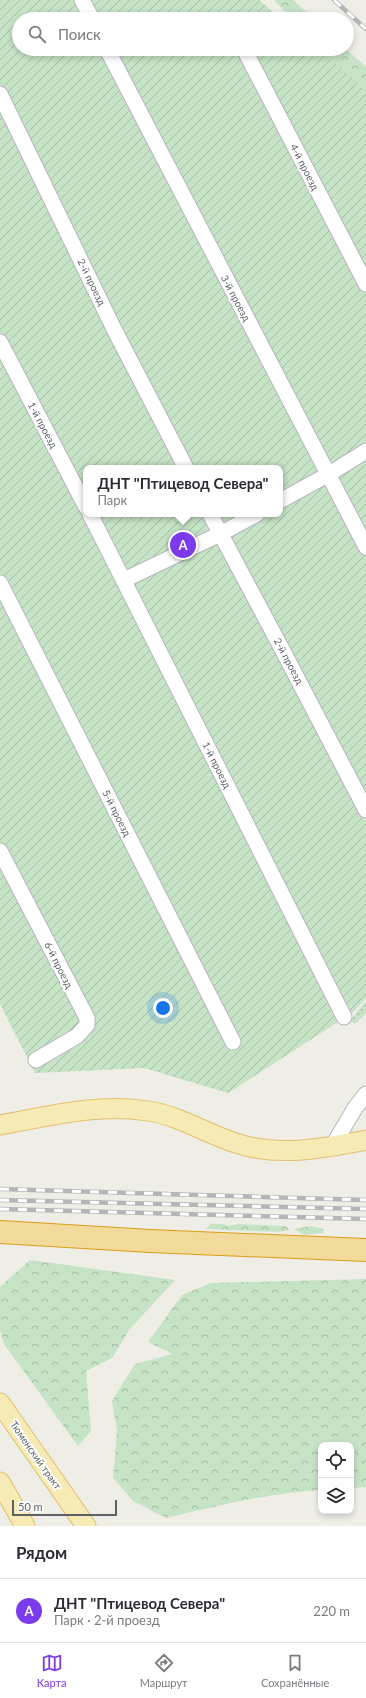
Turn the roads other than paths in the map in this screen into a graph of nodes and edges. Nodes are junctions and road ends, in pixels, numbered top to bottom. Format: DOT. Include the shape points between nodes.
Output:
graph roads {
  1 [pos="82,0"];
  2 [pos="88,12"];
  3 [pos="111,56"];
  4 [pos="248,56"];
  5 [pos="0,94"];
  6 [pos="366,284"];
  7 [pos="0,342"];
  8 [pos="366,451"];
  9 [pos="184,465"];
  10 [pos="329,474"];
  11 [pos="283,499"];
  12 [pos="83,501"];
  13 [pos="92,517"];
  14 [pos="212,517"];
  15 [pos="251,517"];
  16 [pos="220,534"];
  17 [pos="366,547"];
  18 [pos="124,580"];
  19 [pos="0,583"];
  20 [pos="366,810"];
  21 [pos="0,851"];
  22 [pos="344,1017"];
  23 [pos="233,1042"];
  24 [pos="36,1060"];
  25 [pos="366,1094"];
  26 [pos="0,1111"];
  27 [pos="36,1118"];
  28 [pos="0,1124"];
  29 [pos="366,1140"];
  30 [pos="332,1147"];
  31 [pos="0,1232"];
  32 [pos="366,1250"];
  33 [pos="0,1403"];
  34 [pos="35,1452"];
  35 [pos="0,1482"];
  36 [pos="25,1526"];
  37 [pos="86,1526"];
  38 [pos="101,1526"];
  1 -- 2 [label="street"];
  3 -- 10 [label="street, 3-й проезд"];
  4 -- 6 [label="street, 4-й проезд"];
  5 -- 9 [label="street, 2-й проезд" via="115,331"];
  7 -- 12 [label="street, 1-й проезд"];
  8 -- 10 [label="street"];
  10 -- 11 [label="street"];
  10 -- 17 [label="street, 3-й проезд"];
  13 -- 18 [label="street, 1-й проезд"];
  14 -- 16 [label="street, 2-й проезд"];
  15 -- 16 [label="street"];
  16 -- 18 [label="street"];
  16 -- 20 [label="street, 2-й проезд"];
  18 -- 22 [label="street, 1-й проезд"];
  19 -- 23 [label="street, 5-й проезд"];
  21 -- 24 [label="street, 6-й проезд" via="87,1018 87,1025 77,1036"];
  25 -- 30 [label="street"];
  26 -- 27 [label="main road"];
  27 -- 28 [label="main road"];
  27 -- 30 [label="main road" via="94,1109 131,1109 179,1119 240,1145 287,1151"];
  29 -- 30 [label="main road"];
  31 -- 32 [label="highway" via="150,1242"];
  33 -- 34 [label="main road, Тюменский тракт"];
  34 -- 37 [label="main road, Тюменский тракт"];
  34 -- 38 [label="main road"];
  35 -- 36 [label="main road"];
}
